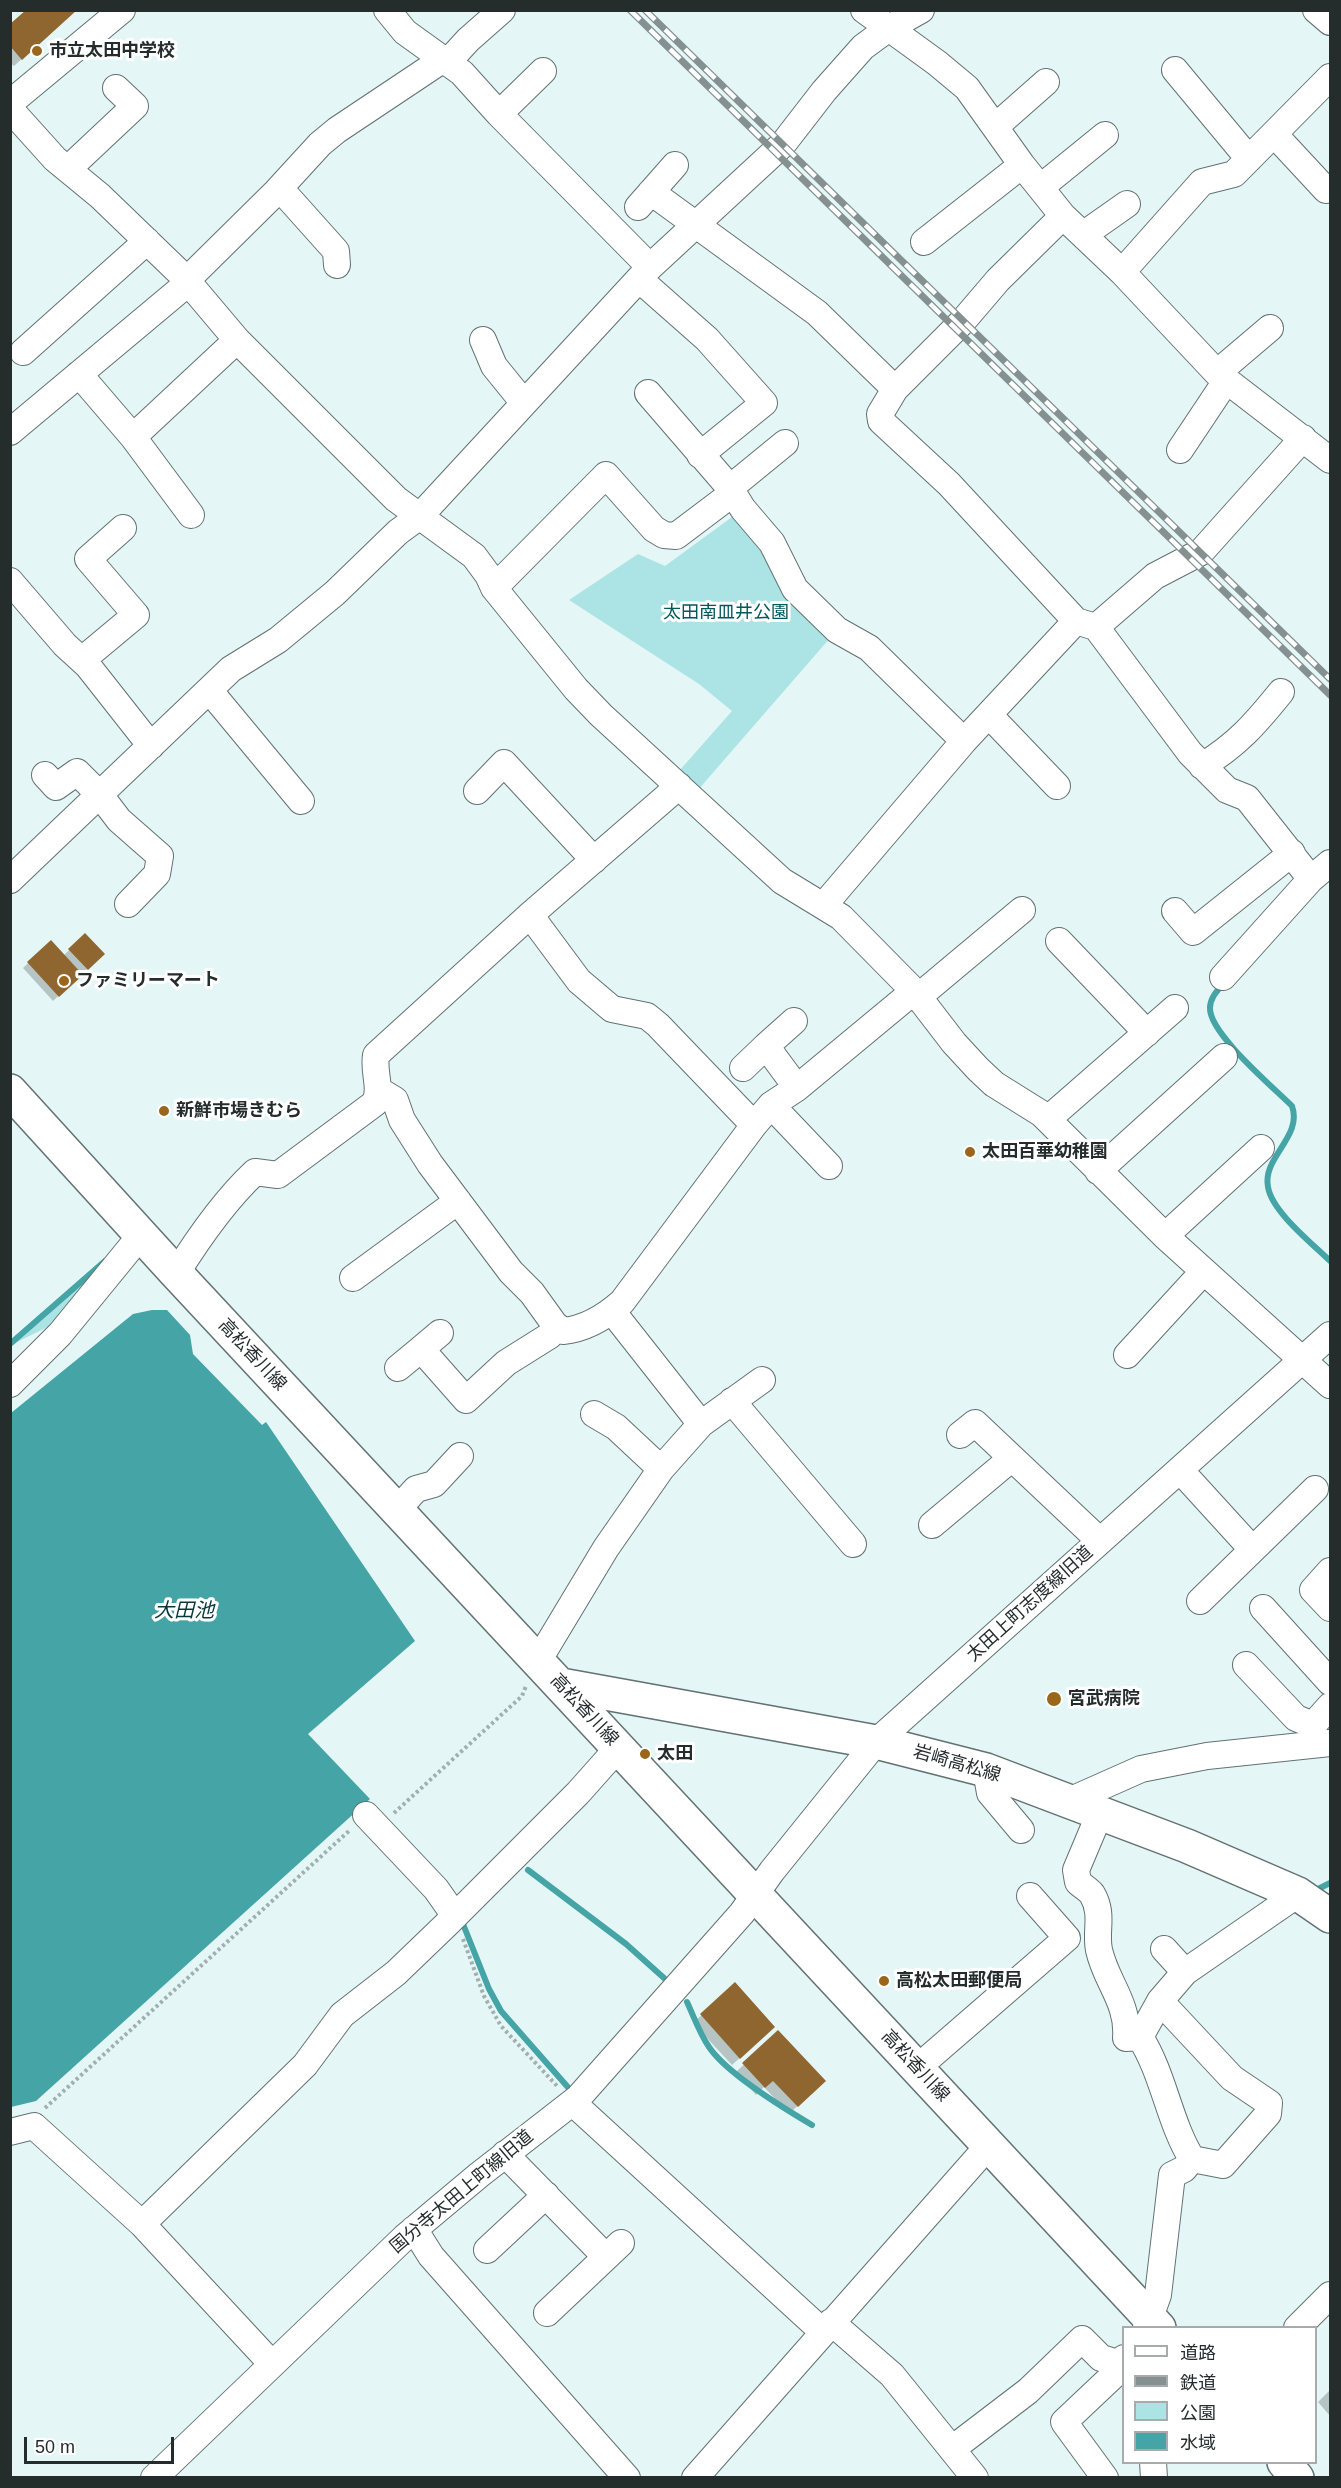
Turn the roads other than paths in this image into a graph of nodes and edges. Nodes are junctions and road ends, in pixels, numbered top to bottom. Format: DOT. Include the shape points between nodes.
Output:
graph roads {
  1 [pos="122,10"];
  2 [pos="387,10"];
  3 [pos="501,10"];
  4 [pos="864,10"];
  5 [pos="921,10"];
  6 [pos="1316,10"];
  7 [pos="1330,22"];
  8 [pos="889,28"];
  9 [pos="444,61"];
  10 [pos="1175,70"];
  11 [pos="543,71"];
  12 [pos="1330,77"];
  13 [pos="1046,82"];
  14 [pos="116,88"];
  15 [pos="10,103"];
  16 [pos="10,109"];
  17 [pos="499,114"];
  18 [pos="995,127"];
  19 [pos="1274,134"];
  20 [pos="1105,135"];
  21 [pos="1249,159"];
  22 [pos="675,165"];
  23 [pos="1022,165"];
  24 [pos="68,169"];
  25 [pos="1041,187"];
  26 [pos="1326,190"];
  27 [pos="276,192"];
  28 [pos="1127,204"];
  29 [pos="1063,216"];
  30 [pos="695,225"];
  31 [pos="1083,235"];
  32 [pos="147,241"];
  33 [pos="924,242"];
  34 [pos="337,266"];
  35 [pos="1122,272"];
  36 [pos="644,273"];
  37 [pos="188,283"];
  38 [pos="1270,328"];
  39 [pos="237,340"];
  40 [pos="483,340"];
  41 [pos="23,352"];
  42 [pos="79,374"];
  43 [pos="1221,377"];
  44 [pos="896,389"];
  45 [pos="648,393"];
  46 [pos="524,403"];
  47 [pos="10,432"];
  48 [pos="133,437"];
  49 [pos="1303,438"];
  50 [pos="785,443"];
  51 [pos="1180,450"];
  52 [pos="700,456"];
  53 [pos="1330,460"];
  54 [pos="732,491"];
  55 [pos="191,515"];
  56 [pos="420,516"];
  57 [pos="123,528"];
  58 [pos="10,581"];
  59 [pos="494,588"];
  60 [pos="1086,624"];
  61 [pos="82,660"];
  62 [pos="209,690"];
  63 [pos="1281,692"];
  64 [pos="989,715"];
  65 [pos="964,741"];
  66 [pos="151,746"];
  67 [pos="1202,766"];
  68 [pos="45,774"];
  69 [pos="679,786"];
  70 [pos="1057,786"];
  71 [pos="477,791"];
  72 [pos="100,795"];
  73 [pos="301,801"];
  74 [pos="1292,854"];
  75 [pos="594,860"];
  76 [pos="1330,862"];
  77 [pos="1311,879"];
  78 [pos="10,880"];
  79 [pos="128,904"];
  80 [pos="824,905"];
  81 [pos="1022,910"];
  82 [pos="1175,911"];
  83 [pos="530,915"];
  84 [pos="1059,940"];
  85 [pos="1223,977"];
  86 [pos="916,994"];
  87 [pos="1174,1008"];
  88 [pos="794,1021"];
  89 [pos="1147,1033"];
  90 [pos="766,1046"];
  91 [pos="1224,1057"];
  92 [pos="743,1068"];
  93 [pos="797,1088"];
  94 [pos="10,1091"];
  95 [pos="380,1091"];
  96 [pos="771,1105"];
  97 [pos="1048,1119"];
  98 [pos="754,1125"];
  99 [pos="1261,1148"];
  100 [pos="829,1166"];
  101 [pos="1098,1171"];
  102 [pos="458,1201"];
  103 [pos="141,1235"];
  104 [pos="1164,1236"];
  105 [pos="1204,1271"];
  106 [pos="176,1274"];
  107 [pos="353,1278"];
  108 [pos="612,1311"];
  109 [pos="558,1327"];
  110 [pos="1330,1335"];
  111 [pos="1127,1355"];
  112 [pos="1304,1359"];
  113 [pos="398,1368"];
  114 [pos="762,1380"];
  115 [pos="10,1384"];
  116 [pos="1330,1385"];
  117 [pos="732,1401"];
  118 [pos="594,1414"];
  119 [pos="701,1424"];
  120 [pos="960,1435"];
  121 [pos="460,1456"];
  122 [pos="1012,1458"];
  123 [pos="661,1468"];
  124 [pos="1180,1470"];
  125 [pos="1315,1489"];
  126 [pos="397,1510"];
  127 [pos="932,1525"];
  128 [pos="1100,1541"];
  129 [pos="854,1544"];
  130 [pos="1252,1549"];
  131 [pos="1330,1570"];
  132 [pos="1200,1600"];
  133 [pos="1263,1608"];
  134 [pos="1330,1608"];
  135 [pos="538,1661"];
  136 [pos="1246,1665"];
  137 [pos="1330,1682"];
  138 [pos="561,1685"];
  139 [pos="1330,1706"];
  140 [pos="1320,1737"];
  141 [pos="876,1742"];
  142 [pos="618,1748"];
  143 [pos="986,1770"];
  144 [pos="1069,1801"];
  145 [pos="1100,1813"];
  146 [pos="366,1815"];
  147 [pos="1021,1830"];
  148 [pos="754,1894"];
  149 [pos="1030,1896"];
  150 [pos="1318,1902"];
  151 [pos="452,1920"];
  152 [pos="1164,1948"];
  153 [pos="1185,1972"];
  154 [pos="1160,2001"];
  155 [pos="1143,2041"];
  156 [pos="917,2068"];
  157 [pos="577,2099"];
  158 [pos="22,2129"];
  159 [pos="989,2145"];
  160 [pos="505,2154"];
  161 [pos="1184,2167"];
  162 [pos="546,2195"];
  163 [pos="142,2224"];
  164 [pos="414,2229"];
  165 [pos="487,2250"];
  166 [pos="1330,2295"];
  167 [pos="547,2313"];
  168 [pos="1148,2322"];
  169 [pos="1299,2326"];
  170 [pos="827,2327"];
  171 [pos="1122,2361"];
  172 [pos="272,2364"];
  173 [pos="952,2449"];
  174 [pos="1285,2464"];
  175 [pos="154,2478"];
  176 [pos="627,2478"];
  177 [pos="695,2478"];
  178 [pos="975,2478"];
  179 [pos="1105,2478"];
  180 [pos="1297,2478"];
  1 -- 15 [label="street"];
  2 -- 9 [label="street" via="405,32"];
  3 -- 9 [label="street"];
  4 -- 8 [label="street"];
  5 -- 8 [label="street"];
  6 -- 7 [label="street"];
  8 -- 18 [label="street" via="967,88"];
  8 -- 30 [label="street" via="863,47 783,144"];
  9 -- 17 [label="street" via="462,73"];
  9 -- 27 [label="street" via="337,130"];
  10 -- 21 [label="street"];
  11 -- 17 [label="street"];
  12 -- 19 [label="street"];
  13 -- 18 [label="street"];
  14 -- 24 [label="street" via="135,106"];
  16 -- 24 [label="street"];
  17 -- 36 [label="street"];
  18 -- 23 [label="street"];
  19 -- 21 [label="street"];
  19 -- 26 [label="street"];
  20 -- 25 [label="street"];
  21 -- 35 [label="street" via="1234,174 1202,182"];
  22 -- 30 [label="street" via="645,199"];
  23 -- 25 [label="street"];
  23 -- 33 [label="street"];
  24 -- 32 [label="street"];
  25 -- 29 [label="street"];
  27 -- 34 [label="street" via="285,194 336,251"];
  27 -- 37 [label="street"];
  28 -- 31 [label="street"];
  29 -- 31 [label="street"];
  29 -- 44 [label="street"];
  30 -- 36 [label="street"];
  30 -- 44 [label="street" via="818,313"];
  31 -- 35 [label="street"];
  32 -- 37 [label="street"];
  32 -- 41 [label="street"];
  35 -- 43 [label="street"];
  36 -- 46 [label="street"];
  36 -- 52 [label="street" via="764,403"];
  37 -- 39 [label="street"];
  37 -- 42 [label="street"];
  38 -- 43 [label="street"];
  39 -- 48 [label="street"];
  39 -- 56 [label="street" via="396,499"];
  40 -- 46 [label="street" via="494,366"];
  42 -- 47 [label="street"];
  42 -- 48 [label="street"];
  43 -- 49 [label="street"];
  43 -- 51 [label="street"];
  44 -- 60 [label="street" via="880,414 881,421 949,484"];
  45 -- 52 [label="street"];
  46 -- 56 [label="street"];
  48 -- 55 [label="street"];
  49 -- 53 [label="street"];
  49 -- 60 [label="street" via="1201,552 1155,576"];
  50 -- 54 [label="street"];
  52 -- 54 [label="street"];
  54 -- 59 [label="street" via="676,536 664,535 654,529 606,475"];
  54 -- 65 [label="street" via="772,543 795,589 837,630 869,648"];
  56 -- 59 [label="street" via="474,556"];
  56 -- 62 [label="street" via="335,593 278,640 231,669"];
  57 -- 61 [label="street" via="88,559 136,615"];
  58 -- 61 [label="street"];
  59 -- 69 [label="street" via="576,689"];
  60 -- 64 [label="street"];
  60 -- 67 [label="street"];
  61 -- 66 [label="street"];
  62 -- 66 [label="street"];
  62 -- 73 [label="street"];
  63 -- 67 [label="street" via="1226,752"];
  64 -- 65 [label="street"];
  64 -- 70 [label="street"];
  65 -- 80 [label="street"];
  66 -- 72 [label="street"];
  67 -- 74 [label="street" via="1227,790 1247,798"];
  68 -- 72 [label="street" via="56,787 77,772"];
  69 -- 75 [label="street"];
  69 -- 80 [label="street" via="782,881"];
  71 -- 75 [label="street" via="504,763"];
  72 -- 78 [label="street"];
  72 -- 79 [label="street" via="119,820 160,856 157,874"];
  74 -- 77 [label="street"];
  74 -- 82 [label="street" via="1193,932"];
  75 -- 83 [label="street"];
  76 -- 77 [label="street"];
  77 -- 85 [label="street"];
  80 -- 86 [label="street" via="841,917"];
  81 -- 86 [label="street"];
  83 -- 95 [label="street" via="376,1055 374,1069"];
  83 -- 98 [label="street" via="579,981 612,1009 647,1016 658,1025"];
  84 -- 89 [label="street"];
  86 -- 93 [label="street"];
  86 -- 97 [label="street" via="978,1069"];
  87 -- 89 [label="street"];
  88 -- 90 [label="street"];
  89 -- 97 [label="street"];
  90 -- 92 [label="street"];
  90 -- 93 [label="street"];
  91 -- 101 [label="street"];
  93 -- 96 [label="street"];
  94 -- 103 [label="main road, 高松香川線"];
  95 -- 102 [label="street" via="395,1100 402,1120"];
  95 -- 106 [label="street" via="375,1103 278,1175 255,1172 198,1238"];
  96 -- 98 [label="street"];
  96 -- 100 [label="street"];
  97 -- 101 [label="street"];
  98 -- 108 [label="street"];
  99 -- 104 [label="street"];
  101 -- 104 [label="street"];
  102 -- 107 [label="street"];
  102 -- 109 [label="street" via="510,1272"];
  103 -- 106 [label="main road, 高松香川線"];
  103 -- 115 [label="street" via="60,1334"];
  104 -- 105 [label="street"];
  105 -- 111 [label="street"];
  105 -- 112 [label="street"];
  106 -- 126 [label="main road, 高松香川線"];
  108 -- 109 [label="street" via="573,1330"];
  108 -- 119 [label="street"];
  109 -- 113 [label="street" via="506,1363 466,1400 430,1341"];
  110 -- 112 [label="street, 太田上町志度線旧道"];
  112 -- 116 [label="street"];
  112 -- 124 [label="street, 太田上町志度線旧道"];
  114 -- 117 [label="street"];
  117 -- 119 [label="street"];
  117 -- 129 [label="street"];
  118 -- 123 [label="street" via="616,1427"];
  119 -- 123 [label="street"];
  120 -- 122 [label="street" via="975,1423"];
  121 -- 126 [label="street" via="435,1484 417,1489"];
  122 -- 127 [label="street"];
  122 -- 128 [label="street"];
  123 -- 135 [label="street" via="606,1548"];
  124 -- 128 [label="street, 太田上町志度線旧道"];
  124 -- 130 [label="street"];
  125 -- 130 [label="street"];
  126 -- 135 [label="main road, 高松香川線"];
  128 -- 141 [label="street, 太田上町志度線旧道"];
  130 -- 132 [label="street"];
  131 -- 134 [label="street" via="1313,1590"];
  133 -- 137 [label="street"];
  135 -- 138 [label="main road, 高松香川線"];
  136 -- 140 [label="street" via="1296,1718"];
  138 -- 141 [label="main road, 岩崎高松線"];
  138 -- 142 [label="main road, 高松香川線"];
  139 -- 140 [label="street"];
  140 -- 144 [label="street" via="1142,1769"];
  141 -- 143 [label="main road, 岩崎高松線"];
  141 -- 148 [label="street, 太田上町志度線旧道"];
  142 -- 148 [label="main road, 高松香川線"];
  142 -- 151 [label="street"];
  143 -- 144 [label="main road, 岩崎高松線"];
  143 -- 147 [label="street" via="990,1793"];
  144 -- 145 [label="main road, 岩崎高松線"];
  145 -- 150 [label="main road, 岩崎高松線"];
  145 -- 155 [label="street" via="1076,1870 1078,1882 1092,1893 1096,1906 1100,1922 1098,1948 1125,2010 1126,2038"];
  146 -- 151 [label="street" via="435,1888"];
  148 -- 156 [label="main road, 高松香川線"];
  148 -- 157 [label="street, 国分寺太田上町線旧道" via="742,1913"];
  149 -- 156 [label="street" via="1067,1938"];
  150 -- 153 [label="street"];
  151 -- 163 [label="street" via="396,1973 342,2015 305,2065"];
  152 -- 153 [label="street"];
  153 -- 154 [label="street"];
  154 -- 155 [label="street"];
  154 -- 161 [label="street" via="1232,2078 1269,2103 1268,2114 1223,2165"];
  155 -- 161 [label="street" via="1163,2087"];
  156 -- 159 [label="main road, 高松香川線"];
  157 -- 160 [label="street, 国分寺太田上町線旧道"];
  157 -- 170 [label="street"];
  158 -- 163 [label="street"];
  159 -- 168 [label="main road, 高松香川線"];
  159 -- 170 [label="street"];
  160 -- 162 [label="street"];
  160 -- 164 [label="street, 国分寺太田上町線旧道"];
  161 -- 168 [label="street" via="1172,2175 1158,2295"];
  162 -- 165 [label="street"];
  162 -- 167 [label="street" via="614,2250"];
  163 -- 172 [label="street"];
  164 -- 172 [label="street, 国分寺太田上町線旧道"];
  164 -- 176 [label="street" via="431,2256"];
  166 -- 169 [label="street"];
  170 -- 173 [label="street" via="892,2376"];
  170 -- 177 [label="street"];
  171 -- 173 [label="street" via="1101,2358 1082,2339 1028,2391"];
  171 -- 179 [label="street" via="1117,2372 1064,2422"];
  172 -- 175 [label="street, 国分寺太田上町線旧道"];
  173 -- 178 [label="street"];
  174 -- 180 [label="main road"];
}
